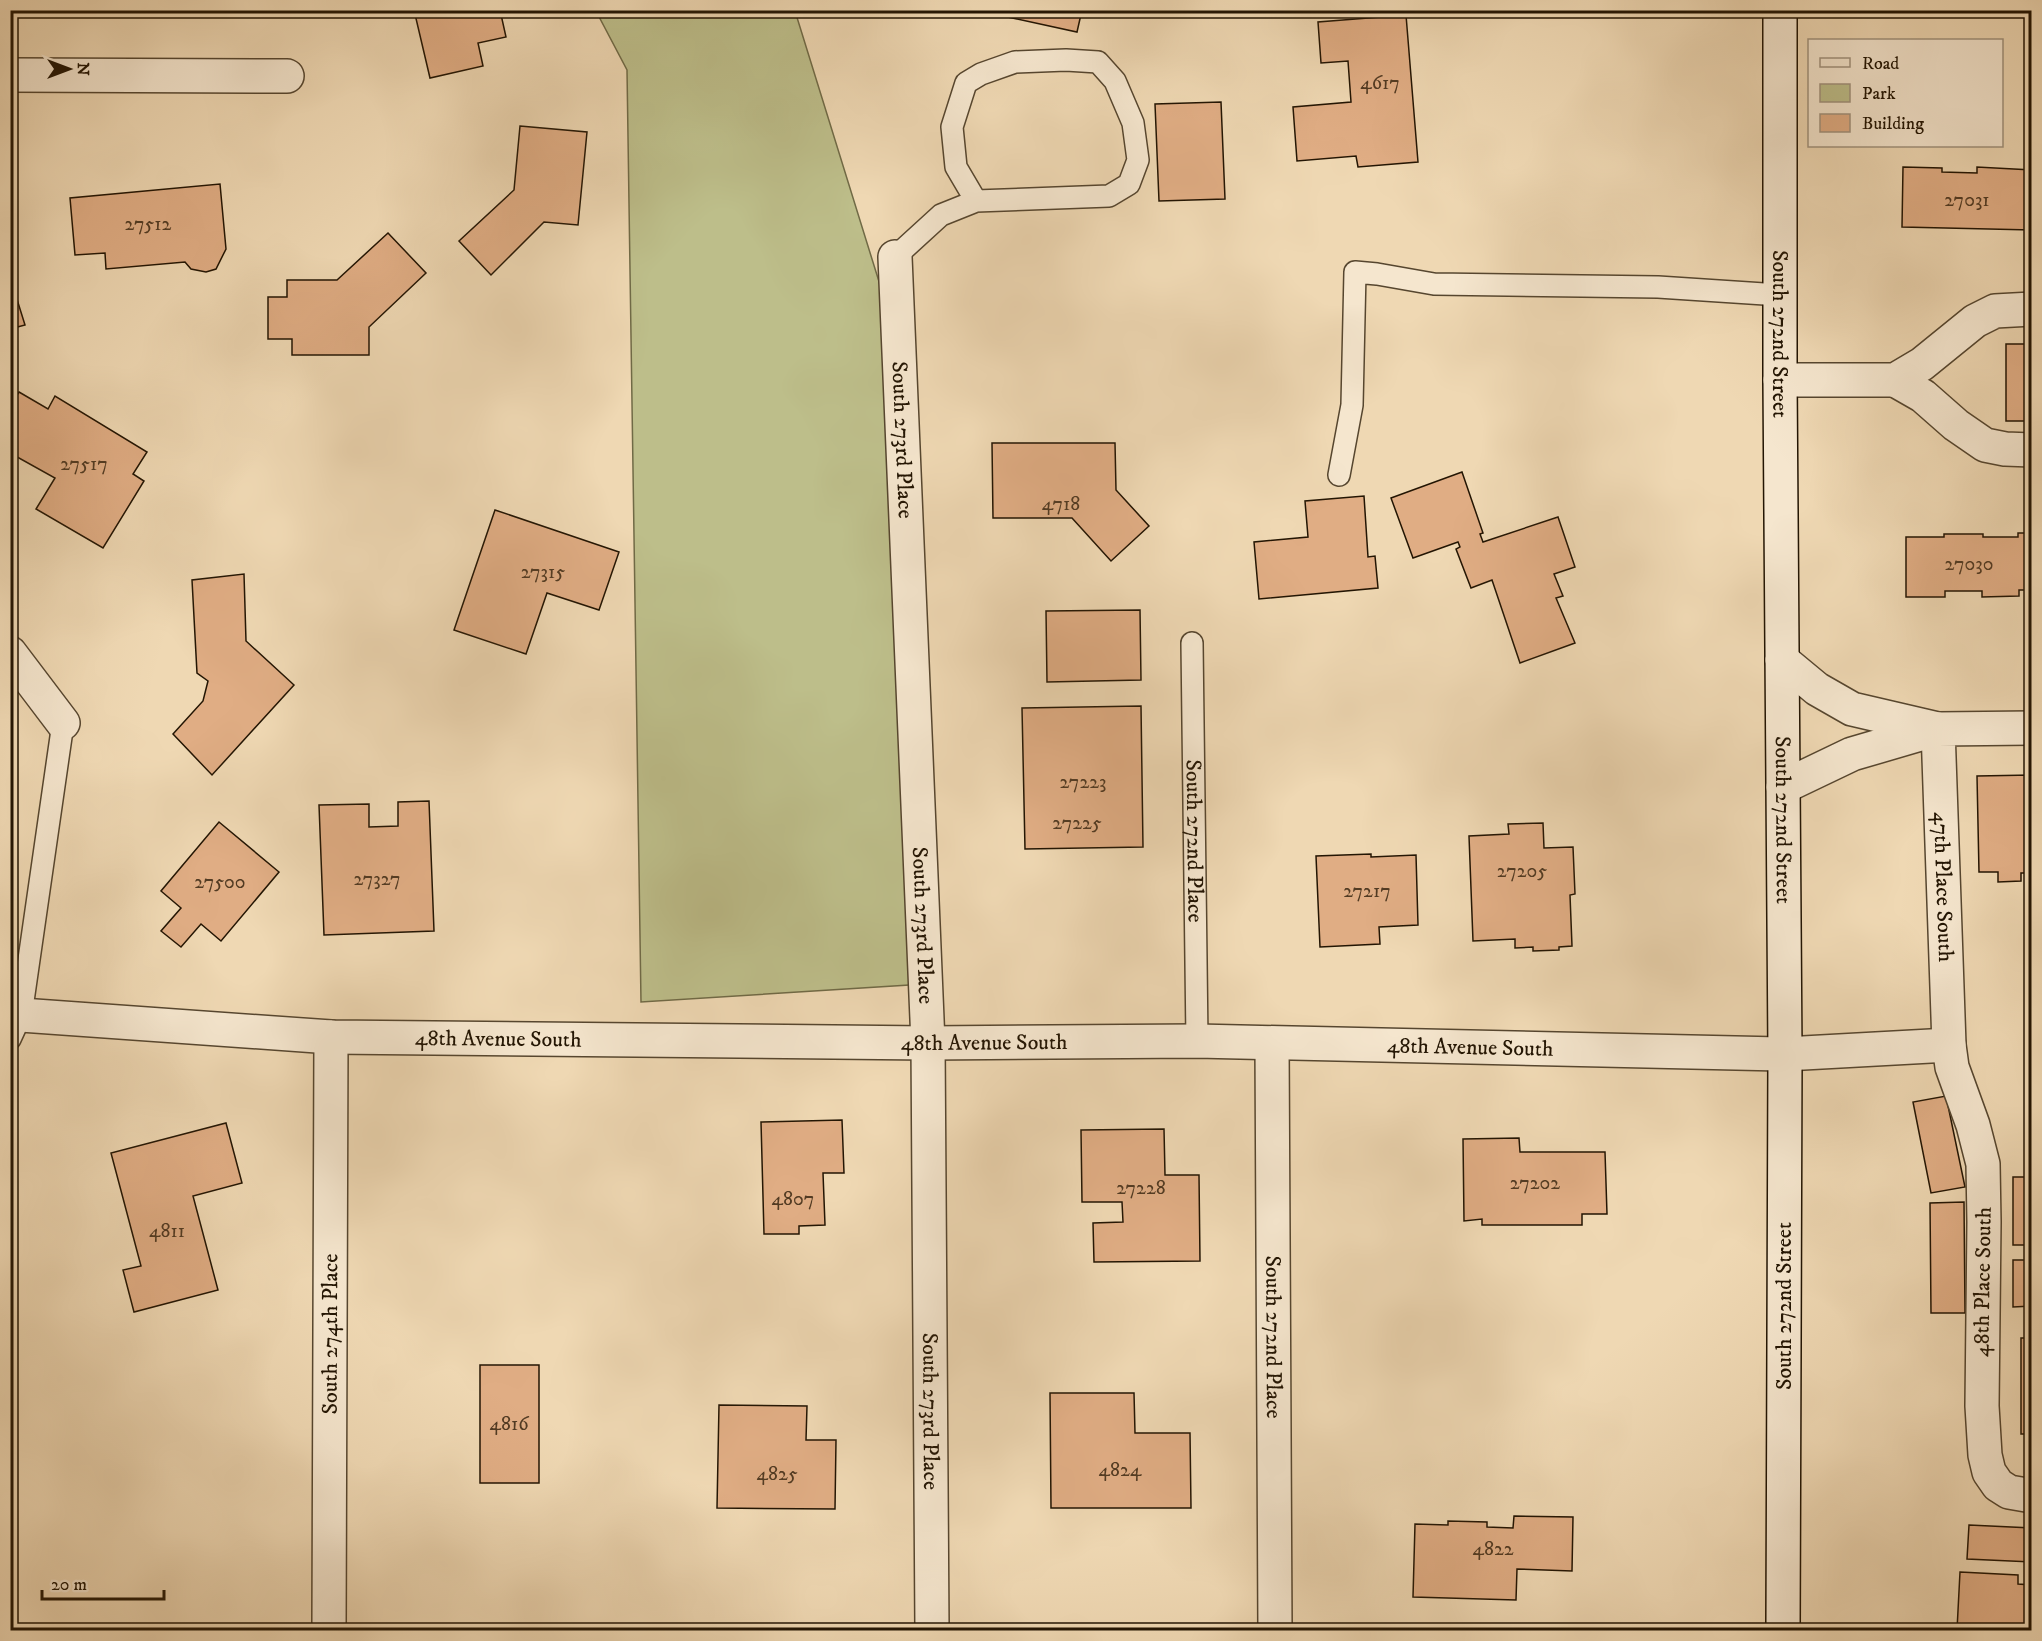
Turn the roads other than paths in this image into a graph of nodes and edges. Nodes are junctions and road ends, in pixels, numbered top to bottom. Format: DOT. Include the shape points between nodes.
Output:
graph roads {
  1 [pos="1780,10"];
  2 [pos="10,75"];
  3 [pos="287,76"];
  4 [pos="976,201"];
  5 [pos="895,257"];
  6 [pos="1780,295"];
  7 [pos="2031,309"];
  8 [pos="1780,380"];
  9 [pos="1895,380"];
  10 [pos="2031,450"];
  11 [pos="1339,475"];
  12 [pos="1192,643"];
  13 [pos="10,653"];
  14 [pos="1782,660"];
  15 [pos="63,723"];
  16 [pos="2031,728"];
  17 [pos="1938,729"];
  18 [pos="1783,787"];
  19 [pos="17,1006"];
  20 [pos="331,1037"];
  21 [pos="1197,1041"];
  22 [pos="928,1043"];
  23 [pos="1272,1043"];
  24 [pos="1949,1045"];
  25 [pos="1785,1054"];
  26 [pos="2031,1496"];
  27 [pos="329,1630"];
  28 [pos="932,1630"];
  29 [pos="1275,1630"];
  30 [pos="1783,1630"];
  1 -- 6 [label="street, South 272nd Street"];
  2 -- 3 [label="street"];
  4 -- 4 [label="lane" via="1109,195 1130,184 1138,160 1134,123 1115,81 1098,62 1015,62 966,83 952,127 956,167"];
  4 -- 5 [label="lane" via="941,215"];
  5 -- 22 [label="street, South 273rd Place"];
  6 -- 8 [label="street, South 272nd Street"];
  6 -- 11 [label="lane" via="1658,287 1434,284 1355,272 1352,405"];
  7 -- 9 [label="street" via="1995,311 1975,321 1922,364"];
  8 -- 9 [label="street"];
  8 -- 14 [label="street, South 272nd Street"];
  9 -- 10 [label="street" via="1923,396 1985,445"];
  12 -- 21 [label="lane, South 272nd Place"];
  13 -- 15 [label="street"];
  14 -- 17 [label="street" via="1852,709"];
  14 -- 18 [label="street, South 272nd Street"];
  15 -- 19 [label="lane"];
  16 -- 17 [label="street"];
  17 -- 18 [label="street" via="1852,754"];
  17 -- 24 [label="street, 47th Place South"];
  18 -- 25 [label="street, South 272nd Street"];
  19 -- 20 [label="street, 48th Avenue South"];
  20 -- 22 [label="street, 48th Avenue South"];
  20 -- 27 [label="street, South 274th Place"];
  21 -- 22 [label="street, 48th Avenue South"];
  21 -- 23 [label="street, 48th Avenue South"];
  22 -- 28 [label="street, South 273rd Place"];
  23 -- 25 [label="street, 48th Avenue South"];
  23 -- 29 [label="street, South 272nd Place"];
  24 -- 25 [label="street, 48th Avenue South"];
  24 -- 26 [label="street, 48th Place South" via="1952,1067 1983,1164 1985,1455 1989,1472 1998,1485"];
  25 -- 30 [label="street, South 272nd Street"];
}
